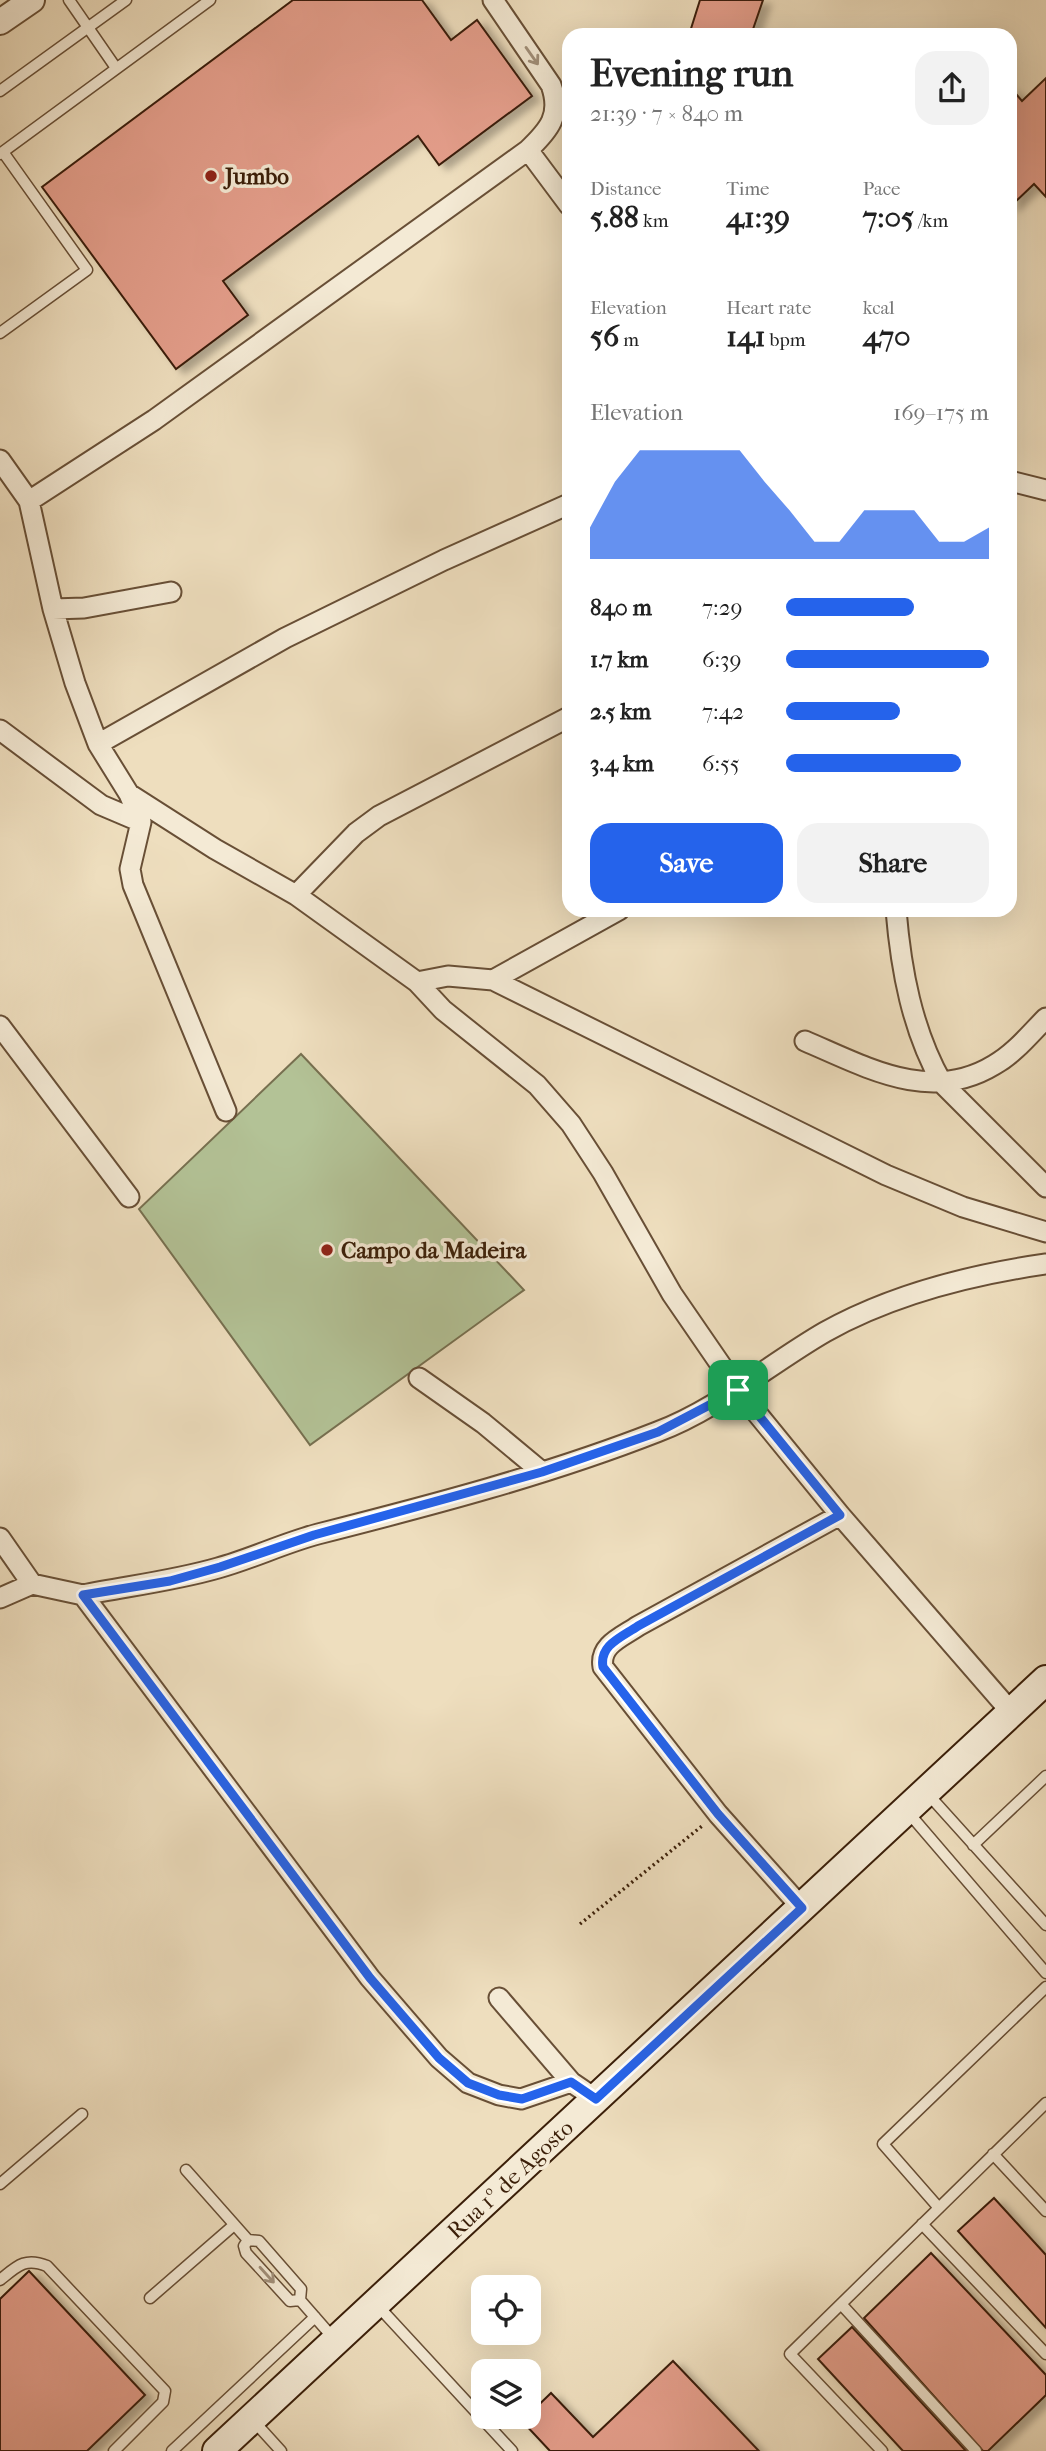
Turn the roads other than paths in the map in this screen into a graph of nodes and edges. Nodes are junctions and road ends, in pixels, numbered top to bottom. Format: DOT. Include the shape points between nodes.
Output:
graph roads {
  1 [pos="32,0"];
  2 [pos="69,0"];
  3 [pos="127,0"];
  4 [pos="210,0"];
  5 [pos="493,0"];
  6 [pos="0,23"];
  7 [pos="89,28"];
  8 [pos="116,68"];
  9 [pos="0,91"];
  10 [pos="528,150"];
  11 [pos="1,153"];
  12 [pos="562,196"];
  13 [pos="0,333"];
  14 [pos="0,460"];
  15 [pos="1017,483"];
  16 [pos="1046,490"];
  17 [pos="29,501"];
  18 [pos="562,507"];
  19 [pos="171,592"];
  20 [pos="53,610"];
  21 [pos="562,721"];
  22 [pos="0,730"];
  23 [pos="97,744"];
  24 [pos="130,794"];
  25 [pos="141,822"];
  26 [pos="296,895"];
  27 [pos="606,917"];
  28 [pos="897,917"];
  29 [pos="493,980"];
  30 [pos="417,982"];
  31 [pos="1046,1018"];
  32 [pos="0,1026"];
  33 [pos="805,1041"];
  34 [pos="942,1083"];
  35 [pos="226,1111"];
  36 [pos="1046,1187"];
  37 [pos="129,1197"];
  38 [pos="1046,1232"];
  39 [pos="1046,1264"];
  40 [pos="419,1378"];
  41 [pos="738,1390"];
  42 [pos="542,1472"];
  43 [pos="840,1515"];
  44 [pos="0,1538"];
  45 [pos="32,1584"];
  46 [pos="83,1595"];
  47 [pos="0,1598"];
  48 [pos="1046,1680"];
  49 [pos="1012,1713"];
  50 [pos="1046,1776"];
  51 [pos="917,1802"];
  52 [pos="973,1845"];
  53 [pos="802,1908"];
  54 [pos="1046,1925"];
  55 [pos="1046,1973"];
  56 [pos="1046,1986"];
  57 [pos="499,1998"];
  58 [pos="571,2082"];
  59 [pos="596,2099"];
  60 [pos="1045,2104"];
  61 [pos="82,2114"];
  62 [pos="993,2154"];
  63 [pos="186,2170"];
  64 [pos="0,2184"];
  65 [pos="939,2208"];
  66 [pos="1046,2211"];
  67 [pos="922,2224"];
  68 [pos="234,2225"];
  69 [pos="248,2240"];
  70 [pos="0,2280"];
  71 [pos="150,2298"];
  72 [pos="300,2300"];
  73 [pos="376,2303"];
  74 [pos="841,2304"];
  75 [pos="315,2317"];
  76 [pos="335,2341"];
  77 [pos="1046,2354"];
  78 [pos="252,2419"];
  79 [pos="114,2451"];
  80 [pos="172,2451"];
  81 [pos="217,2451"];
  82 [pos="282,2451"];
  83 [pos="512,2451"];
  84 [pos="882,2451"];
  85 [pos="976,2451"];
  1 -- 6 [label="street"];
  2 -- 7 [label="lane"];
  3 -- 7 [label="lane"];
  4 -- 8 [label="lane"];
  5 -- 10 [label="street, one-way" via="556,97 554,122"];
  7 -- 8 [label="lane"];
  7 -- 9 [label="lane"];
  8 -- 11 [label="lane"];
  10 -- 12 [label="street"];
  10 -- 17 [label="street" via="154,421"];
  11 -- 13 [label="lane" via="87,270"];
  14 -- 17 [label="street"];
  15 -- 16 [label="street"];
  17 -- 20 [label="street"];
  18 -- 23 [label="street" via="285,638"];
  19 -- 20 [label="street"];
  20 -- 23 [label="street"];
  21 -- 26 [label="street" via="379,816 356,833"];
  22 -- 25 [label="street" via="101,805"];
  23 -- 24 [label="street"];
  24 -- 25 [label="street"];
  24 -- 26 [label="street"];
  25 -- 35 [label="street" via="130,869 133,885"];
  26 -- 30 [label="street"];
  27 -- 29 [label="street"];
  28 -- 34 [label="street" via="901,968 923,1041"];
  29 -- 30 [label="street" via="448,976"];
  29 -- 38 [label="street" via="886,1175 963,1207"];
  30 -- 41 [label="street" via="443,1010 537,1085 571,1124 672,1294"];
  31 -- 34 [label="street" via="994,1065"];
  32 -- 37 [label="street"];
  33 -- 34 [label="street" via="888,1076"];
  34 -- 36 [label="street"];
  39 -- 41 [label="street" via="932,1286 873,1308 824,1333"];
  40 -- 42 [label="street"];
  41 -- 42 [label="street" via="658,1432"];
  41 -- 43 [label="street"];
  42 -- 46 [label="street" via="314,1535 208,1571"];
  43 -- 49 [label="street"];
  43 -- 53 [label="street" via="638,1626 606,1647 601,1656 603,1667 718,1814"];
  44 -- 45 [label="street"];
  45 -- 46 [label="street"];
  45 -- 47 [label="street"];
  46 -- 58 [label="street" via="370,1978 439,2058 468,2083 499,2095 522,2099"];
  48 -- 49 [label="main road, Rua 1º de Agosto"];
  49 -- 51 [label="main road, Rua 1º de Agosto"];
  50 -- 52 [label="lane"];
  51 -- 52 [label="lane"];
  51 -- 53 [label="main road, Rua 1º de Agosto"];
  51 -- 55 [label="lane"];
  52 -- 54 [label="lane"];
  53 -- 59 [label="main road, Rua 1º de Agosto"];
  56 -- 65 [label="lane" via="883,2144"];
  57 -- 58 [label="street"];
  58 -- 59 [label="street"];
  59 -- 73 [label="main road, Rua 1º de Agosto"];
  60 -- 62 [label="lane"];
  61 -- 64 [label="lane"];
  62 -- 65 [label="lane"];
  62 -- 66 [label="lane"];
  63 -- 68 [label="lane"];
  65 -- 67 [label="lane"];
  67 -- 74 [label="lane"];
  67 -- 77 [label="lane"];
  68 -- 69 [label="lane"];
  68 -- 71 [label="lane"];
  69 -- 72 [label="lane" via="259,2241 301,2289"];
  69 -- 72 [label="lane, one-way" via="246,2253 290,2301"];
  70 -- 79 [label="lane" via="21,2262 47,2266 165,2391 163,2402"];
  72 -- 75 [label="lane"];
  73 -- 76 [label="main road, Rua 1º de Agosto"];
  73 -- 83 [label="lane"];
  74 -- 84 [label="lane" via="790,2354"];
  74 -- 85 [label="lane"];
  75 -- 76 [label="lane"];
  75 -- 80 [label="lane"];
  76 -- 78 [label="main road, Rua 1º de Agosto"];
  78 -- 81 [label="main road, Rua 1º de Agosto"];
  78 -- 82 [label="lane"];
}
